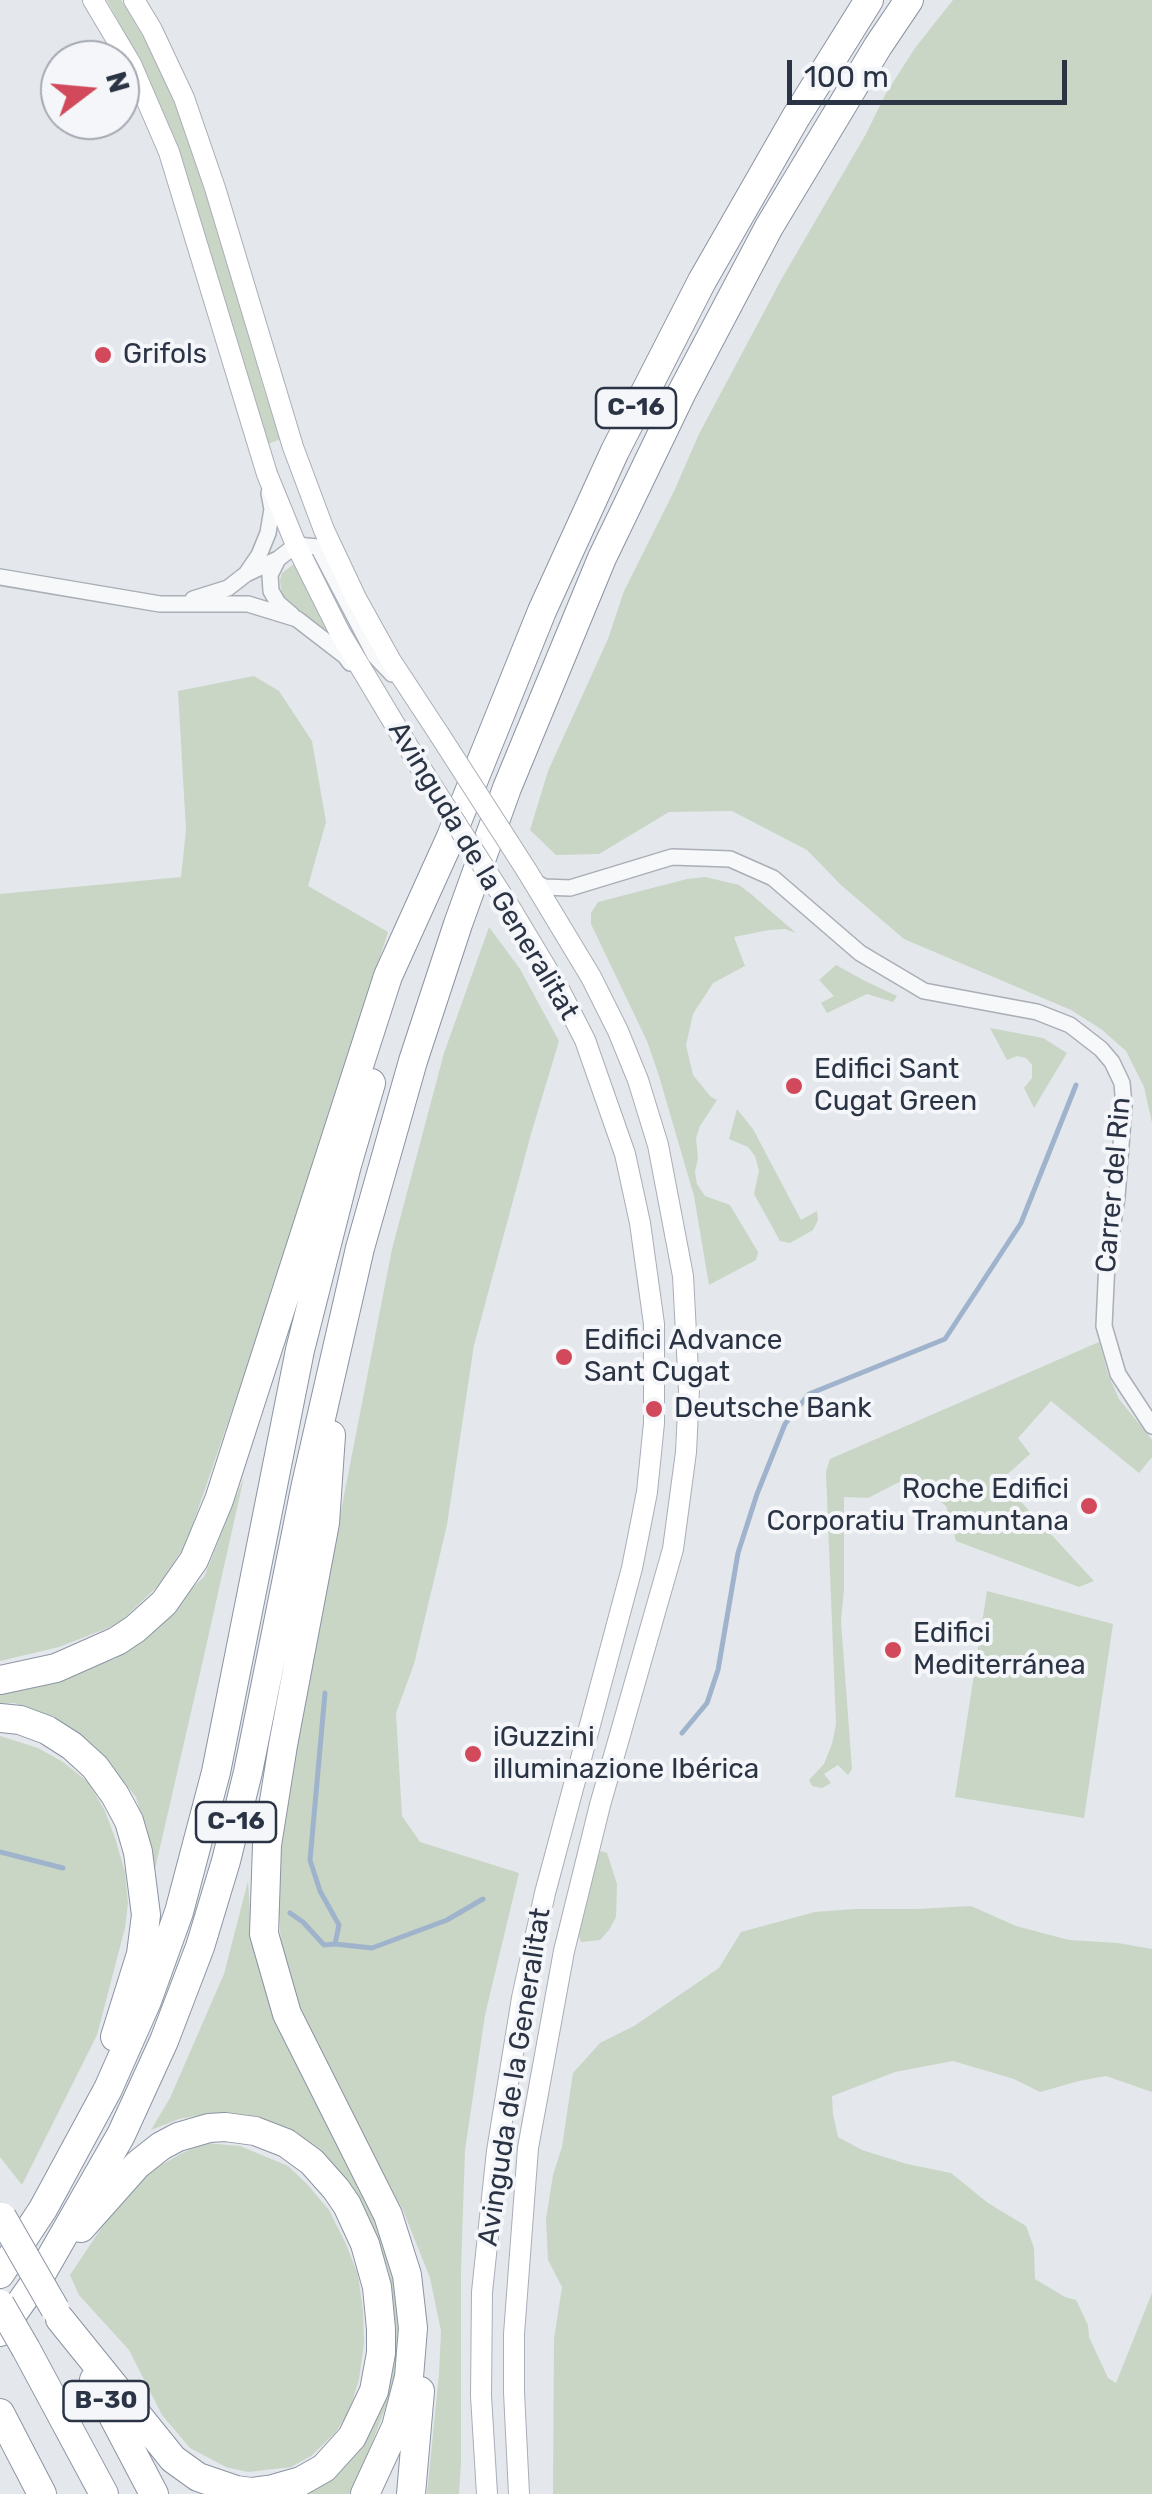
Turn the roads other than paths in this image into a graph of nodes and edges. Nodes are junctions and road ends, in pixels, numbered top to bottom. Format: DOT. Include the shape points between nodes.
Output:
graph roads {
  1 [pos="93,0"];
  2 [pos="134,0"];
  3 [pos="869,0"];
  4 [pos="908,0"];
  5 [pos="267,474"];
  6 [pos="296,545"];
  7 [pos="278,559"];
  8 [pos="246,574"];
  9 [pos="0,577"];
  10 [pos="160,604"];
  11 [pos="297,619"];
  12 [pos="408,686"];
  13 [pos="400,735"];
  14 [pos="450,839"];
  15 [pos="530,876"];
  16 [pos="570,888"];
  17 [pos="564,932"];
  18 [pos="338,1342"];
  19 [pos="1152,1426"];
  20 [pos="0,1680"];
  21 [pos="0,1718"];
  22 [pos="44,2209"];
  23 [pos="1,2215"];
  24 [pos="388,2216"];
  25 [pos="43,2271"];
  26 [pos="0,2274"];
  27 [pos="0,2304"];
  28 [pos="58,2314"];
  29 [pos="0,2332"];
  30 [pos="0,2413"];
  31 [pos="42,2494"];
  32 [pos="104,2494"];
  33 [pos="154,2494"];
  34 [pos="366,2494"];
  35 [pos="411,2494"];
  36 [pos="487,2494"];
  37 [pos="519,2494"];
  1 -- 5 [label="street, Avinguda de la Generalitat" via="132,64 169,152"];
  2 -- 12 [label="street, Avinguda de la Generalitat" via="184,98 324,530"];
  3 -- 14 [label="highway, C-16" via="748,198 657,366 542,611"];
  4 -- 18 [label="highway, C-16" via="724,310 572,628 507,788 418,1044"];
  5 -- 6 [label="street, Avinguda de la Generalitat"];
  5 -- 8 [label="street" via="268,533"];
  6 -- 7 [label="street"];
  6 -- 12 [label="street" via="318,546 375,656"];
  6 -- 13 [label="street, Avinguda de la Generalitat"];
  7 -- 8 [label="street"];
  7 -- 11 [label="street" via="272,591"];
  8 -- 10 [label="street" via="228,588"];
  9 -- 10 [label="street"];
  10 -- 11 [label="street" via="248,604"];
  11 -- 13 [label="street" via="346,656"];
  12 -- 15 [label="street, Avinguda de la Generalitat, bridge"];
  13 -- 36 [label="street, Avinguda de la Generalitat, bridge" via="585,1040 625,1154 654,1324 647,1492 544,1893 497,2151 482,2292"];
  14 -- 20 [label="highway" via="388,976 220,1500 194,1560 164,1603 117,1641 56,1668"];
  14 -- 22 [label="highway, C-16" via="378,1057 322,1259 188,1882 129,2043"];
  15 -- 16 [label="street, Carrer del Rin" via="544,888"];
  15 -- 17 [label="street, Avinguda de la Generalitat"];
  16 -- 17 [label="street" via="563,897"];
  16 -- 19 [label="street, Carrer del Rin" via="672,857 730,860 773,878 860,952 924,991 1038,1012 1101,1049 1122,1083 1124,1106 1104,1326 1118,1374"];
  17 -- 37 [label="street, Avinguda de la Generalitat" via="618,1032 658,1145 683,1276 690,1390 673,1549 564,1952 528,2148 514,2334"];
  18 -- 24 [label="highway" via="325,1523 267,1845 264,1934 286,2014"];
  18 -- 25 [label="highway, C-16" via="252,1756 214,1905 143,2090"];
  21 -- 22 [label="highway" via="47,1730 72,1746 116,1794 138,1852 146,1914 115,2036"];
  22 -- 26 [label="highway, C-16"];
  23 -- 28 [label="highway, B-30, bridge"];
  24 -- 34 [label="highway" via="407,2275 412,2352 396,2427"];
  24 -- 35 [label="highway" via="409,2260 424,2333"];
  25 -- 28 [label="highway" via="148,2156 209,2128 255,2131 312,2162 347,2205 365,2244 377,2287 381,2352 374,2392 344,2449 324,2468 273,2490 236,2490 198,2477 166,2451"];
  25 -- 29 [label="highway, C-16"];
  27 -- 32 [label="highway, bridge"];
  28 -- 33 [label="highway, B-30"];
  30 -- 31 [label="highway"];
}
